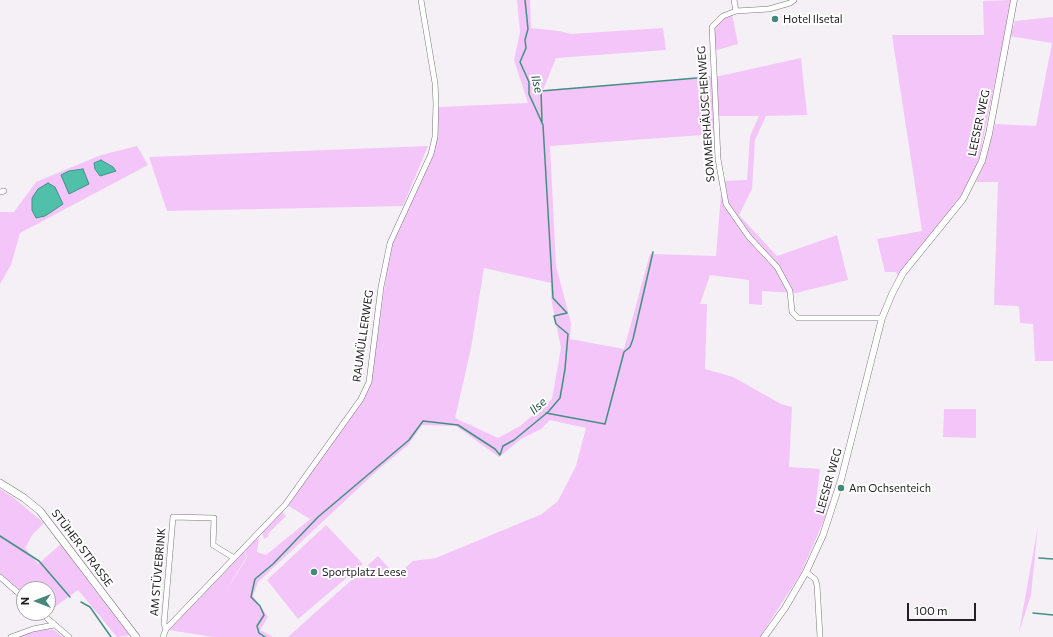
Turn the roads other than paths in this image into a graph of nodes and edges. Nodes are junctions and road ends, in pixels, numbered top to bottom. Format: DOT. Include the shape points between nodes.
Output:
graph roads {
  1 [pos="421,0"];
  2 [pos="734,0"];
  3 [pos="794,0"];
  4 [pos="1014,0"];
  5 [pos="736,11"];
  6 [pos="882,318"];
  7 [pos="0,483"];
  8 [pos="234,558"];
  9 [pos="806,572"];
  10 [pos="0,577"];
  11 [pos="16,591"];
  12 [pos="50,621"];
  13 [pos="54,625"];
  14 [pos="166,629"];
  15 [pos="11,637"];
  16 [pos="69,637"];
  17 [pos="136,637"];
  18 [pos="163,637"];
  19 [pos="764,637"];
  20 [pos="820,637"];
  1 -- 8 [label="street, RAUMÜLLERWEG" via="434,83 435,138 384,263 369,382 361,399 285,505"];
  2 -- 5 [label="street"];
  3 -- 5 [label="street, SOMMERHÄUSCHENWEG" via="769,9"];
  4 -- 6 [label="street, LEESER WEG" via="989,134 976,176 955,210 903,273"];
  5 -- 6 [label="street, SOMMERHÄUSCHENWEG" via="716,22 711,33 718,159 726,204 736,221 777,267 790,291 792,312 798,318"];
  6 -- 9 [label="street, LEESER WEG" via="836,500"];
  7 -- 17 [label="main road, STÜHER STRASSE" via="40,511"];
  8 -- 14 [label="street, RAUMÜLLERWEG"];
  8 -- 14 [label="street, AM STÜVEBRINK" via="213,545 214,518 173,517 164,624"];
  9 -- 19 [label="street, LEESER WEG"];
  9 -- 20 [label="street" via="815,579 817,585"];
  10 -- 11 [label="street"];
  12 -- 13 [label="street"];
  13 -- 15 [label="street" via="28,630"];
  13 -- 16 [label="street"];
  14 -- 18 [label="street, RAUMÜLLERWEG"];
}
